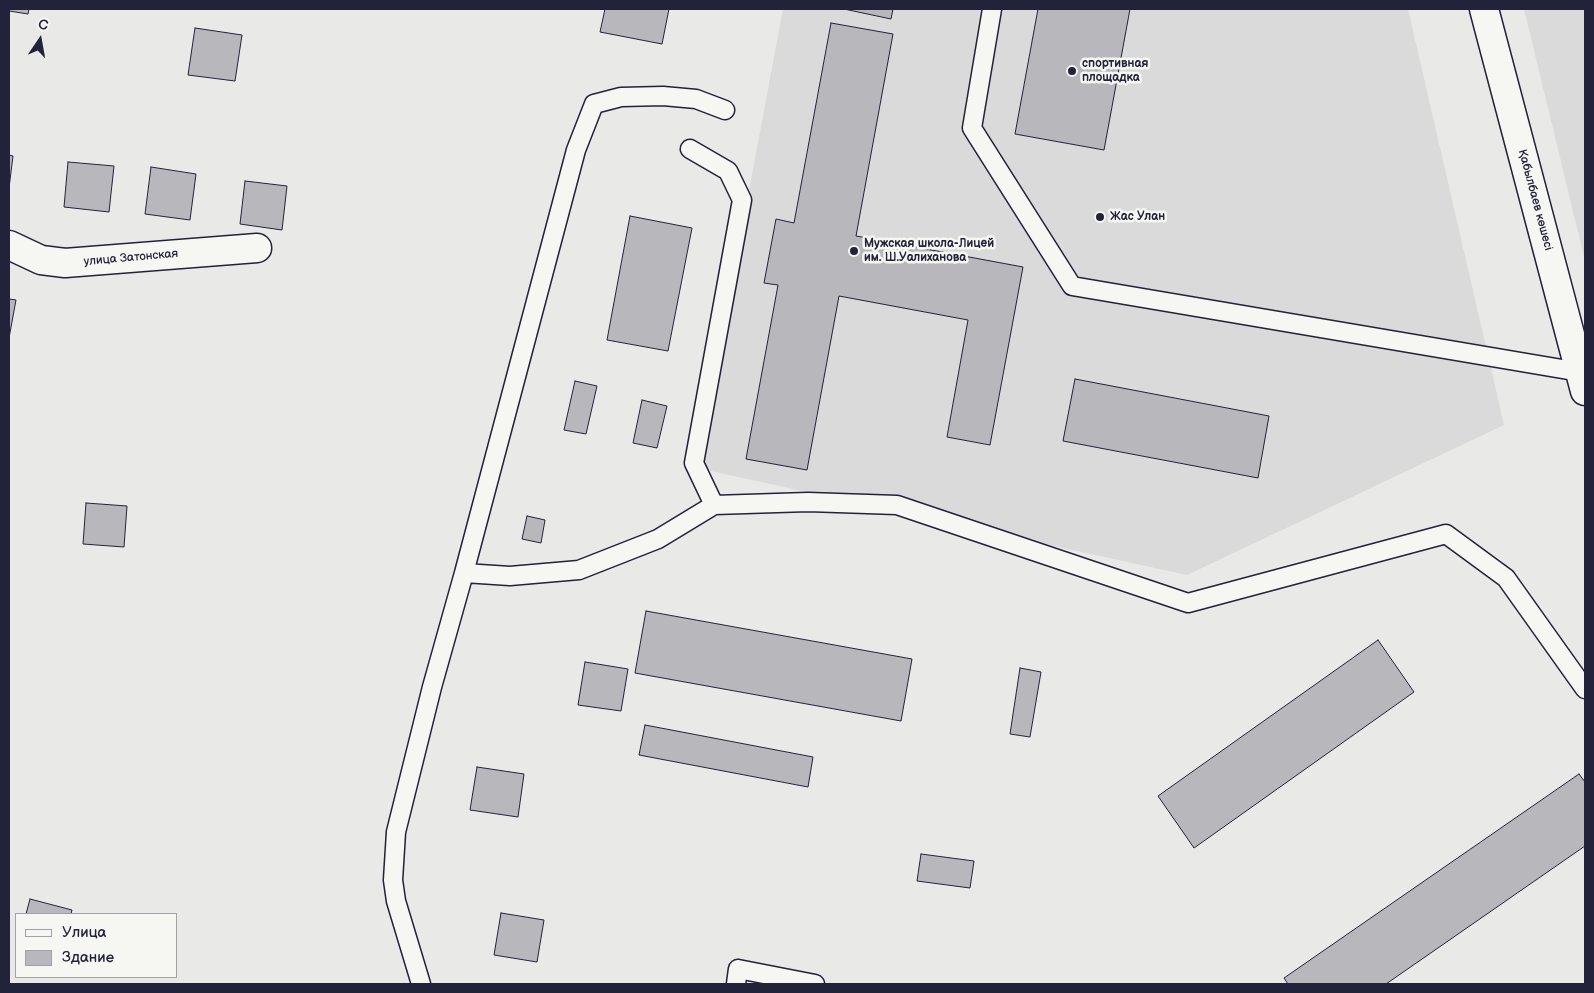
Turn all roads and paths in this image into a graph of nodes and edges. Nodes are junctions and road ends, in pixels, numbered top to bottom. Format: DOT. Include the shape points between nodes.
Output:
graph roads {
  1 [pos="992,9"];
  2 [pos="1484,9"];
  3 [pos="725,110"];
  4 [pos="690,149"];
  5 [pos="9,245"];
  6 [pos="257,248"];
  7 [pos="1583,381"];
  8 [pos="714,505"];
  9 [pos="464,573"];
  10 [pos="1585,688"];
  11 [pos="421,984"];
  12 [pos="736,984"];
  13 [pos="815,984"];
  1 -- 7 [label="lane" via="972,128 1072,286"];
  2 -- 7 [label="main road, Қабылбаев көшесі"];
  3 -- 9 [label="lane" via="696,99 663,96 621,97 594,104 576,150"];
  4 -- 8 [label="lane" via="728,171 742,200 694,463"];
  5 -- 6 [label="main road, улица Затонская" via="41,260 65,263"];
  8 -- 9 [label="lane" via="658,539 578,570 510,576"];
  8 -- 10 [label="lane" via="808,502 898,505 1188,603 1446,534 1506,578"];
  9 -- 11 [label="lane" via="396,832 393,880 396,902"];
  12 -- 13 [label="lane" via="738,969"];
}
